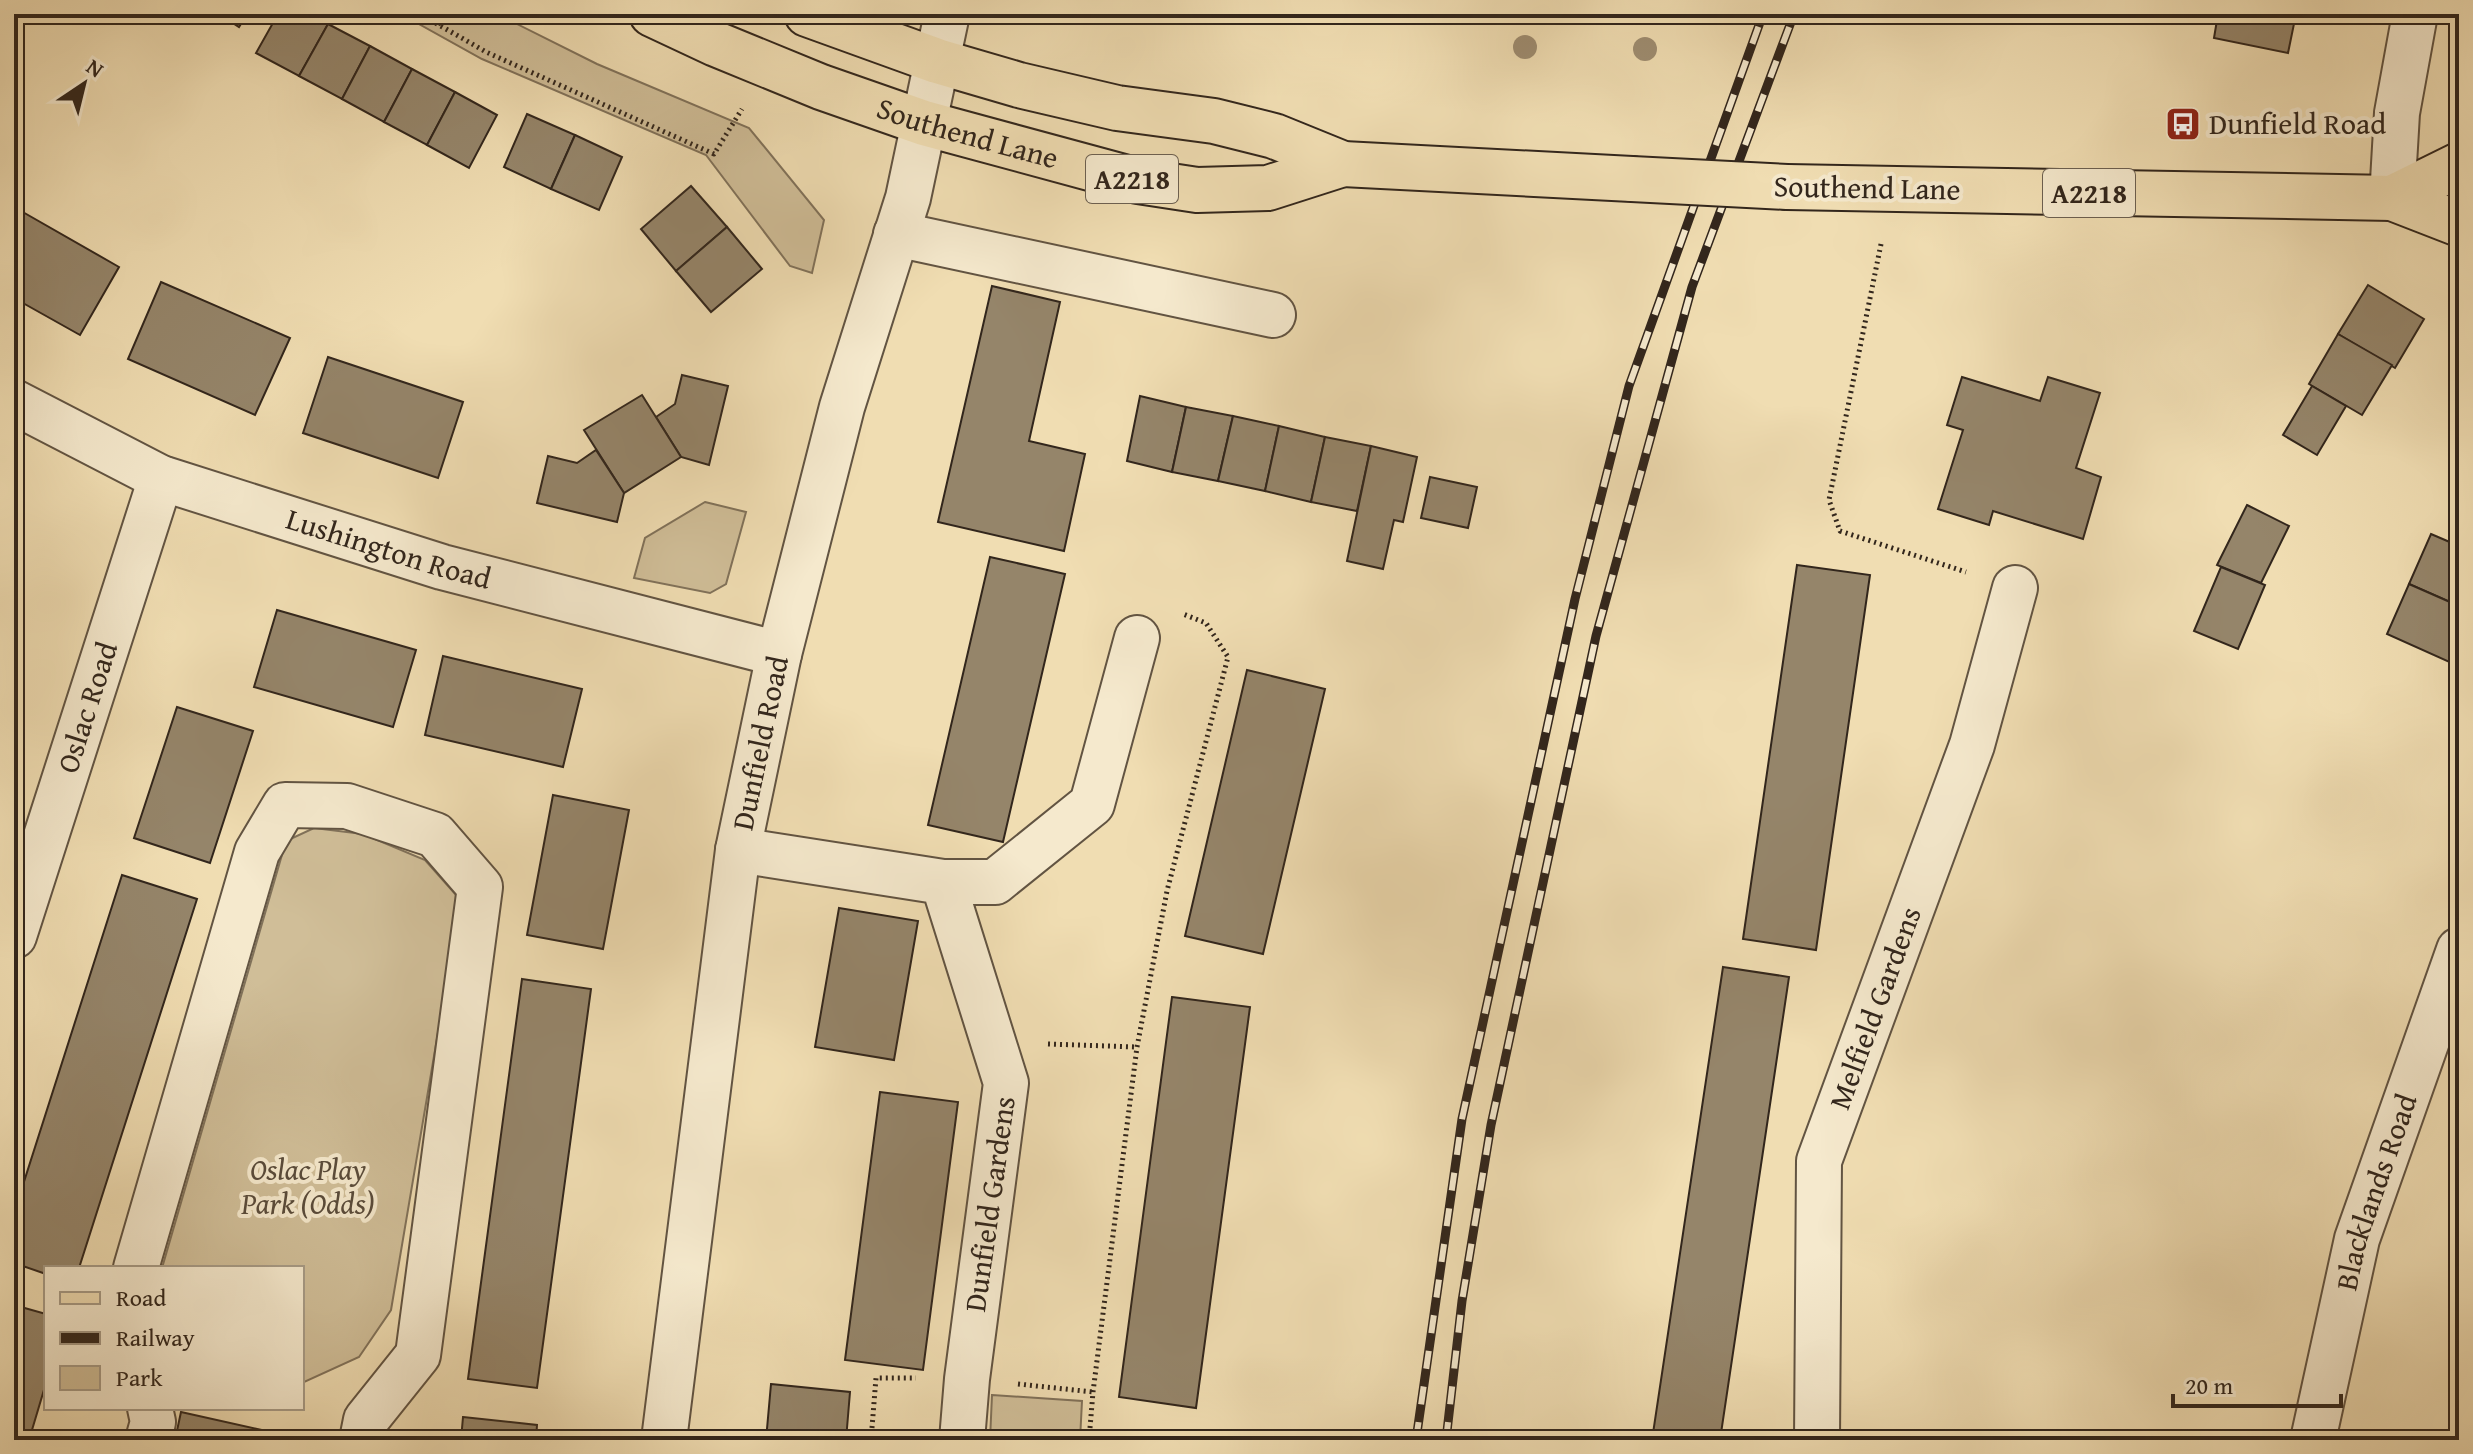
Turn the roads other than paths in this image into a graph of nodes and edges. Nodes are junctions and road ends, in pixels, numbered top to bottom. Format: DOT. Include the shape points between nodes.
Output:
graph roads {
  1 [pos="652,14"];
  2 [pos="807,14"];
  3 [pos="947,14"];
  4 [pos="2415,14"];
  5 [pos="937,61"];
  6 [pos="924,123"];
  7 [pos="1343,164"];
  8 [pos="2459,165"];
  9 [pos="2392,198"];
  10 [pos="2459,224"];
  11 [pos="896,234"];
  12 [pos="1273,315"];
  13 [pos="14,402"];
  14 [pos="161,478"];
  15 [pos="2015,588"];
  16 [pos="1137,638"];
  17 [pos="779,654"];
  18 [pos="738,850"];
  19 [pos="943,882"];
  20 [pos="14,936"];
  21 [pos="2459,950"];
  22 [pos="137,1266"];
  23 [pos="150,1410"];
  24 [pos="148,1440"];
  25 [pos="362,1440"];
  26 [pos="664,1440"];
  27 [pos="962,1440"];
  28 [pos="1817,1440"];
  29 [pos="2313,1440"];
  1 -- 6 [label="main road, Southend Lane / A2218" via="808,82"];
  2 -- 5 [label="main road, Southend Lane / A2218"];
  3 -- 5 [label="street, Dunfield Road"];
  4 -- 9 [label="street" via="2397,113"];
  5 -- 6 [label="street, Dunfield Road"];
  5 -- 7 [label="main road, Southend Lane / A2218" via="1117,108 1214,121 1274,136"];
  6 -- 7 [label="main road, Southend Lane / A2218" via="1102,172 1197,190 1268,188"];
  6 -- 11 [label="street, Dunfield Road"];
  7 -- 9 [label="main road, Southend Lane / A2218, bridge" via="1787,187"];
  8 -- 9 [label="main road, Southend Lane / A2218"];
  9 -- 10 [label="main road, Southend Lane / A2218"];
  11 -- 12 [label="street"];
  11 -- 17 [label="street, Dunfield Road" via="842,407"];
  13 -- 14 [label="street, Lushington Road"];
  14 -- 17 [label="street, Lushington Road" via="442,567"];
  14 -- 20 [label="street, Oslac Road"];
  15 -- 28 [label="street, Melfield Gardens" via="1972,745 1819,1161"];
  16 -- 19 [label="street" via="1092,804 995,882"];
  17 -- 18 [label="street, Dunfield Road"];
  18 -- 19 [label="street"];
  18 -- 26 [label="street, Dunfield Road"];
  19 -- 27 [label="street, Dunfield Gardens" via="1006,1083"];
  21 -- 29 [label="street, Blacklands Road" via="2357,1239"];
  22 -- 25 [label="street" via="257,852 285,805 347,806 435,835 480,887 479,901 418,1355 366,1420"];
  23 -- 24 [label="street"];
}
